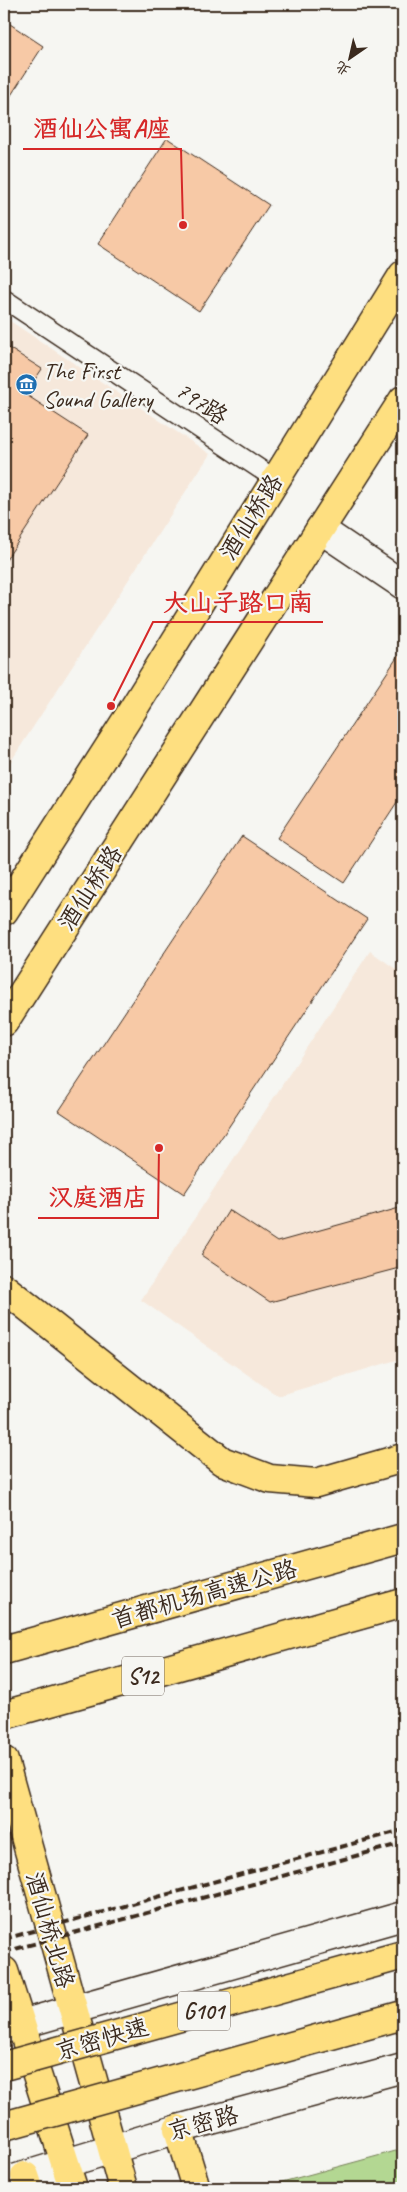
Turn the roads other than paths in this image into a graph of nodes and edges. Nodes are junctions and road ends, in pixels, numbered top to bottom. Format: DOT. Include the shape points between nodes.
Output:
graph roads {
  1 [pos="403,275"];
  2 [pos="4,300"];
  3 [pos="403,400"];
  4 [pos="275,479"];
  5 [pos="320,528"];
  6 [pos="403,585"];
  7 [pos="4,911"];
  8 [pos="4,1022"];
  9 [pos="4,1288"];
  10 [pos="403,1458"];
  11 [pos="403,1538"];
  12 [pos="403,1604"];
  13 [pos="4,1650"];
  14 [pos="4,1715"];
  15 [pos="4,1761"];
  16 [pos="403,1916"];
  17 [pos="403,1955"];
  18 [pos="4,1971"];
  19 [pos="72,2011"];
  20 [pos="403,2015"];
  21 [pos="12,2027"];
  22 [pos="4,2066"];
  23 [pos="403,2068"];
  24 [pos="4,2126"];
  25 [pos="178,2129"];
  26 [pos="111,2148"];
  27 [pos="69,2176"];
  28 [pos="19,2182"];
  29 [pos="123,2188"];
  30 [pos="196,2188"];
  1 -- 4 [label="main road, 酒仙桥路"];
  2 -- 4 [label="lane, 797路"];
  3 -- 5 [label="main road, 酒仙桥路"];
  4 -- 7 [label="main road, 酒仙桥路"];
  5 -- 6 [label="main road"];
  5 -- 8 [label="main road, 酒仙桥路"];
  9 -- 10 [label="main road" via="222,1460 270,1479 316,1483"];
  11 -- 13 [label="main road, 首都机场高速公路"];
  12 -- 14 [label="main road, S12"];
  15 -- 19 [label="main road, 酒仙桥北路"];
  16 -- 19 [label="main road"];
  17 -- 22 [label="main road, 京密快速 / G101, bridge"];
  18 -- 21 [label="main road"];
  19 -- 21 [label="main road"];
  19 -- 26 [label="main road, 酒仙桥北路"];
  20 -- 24 [label="main road, G101, bridge"];
  21 -- 27 [label="main road"];
  23 -- 25 [label="main road, 京密路"];
  25 -- 26 [label="main road, 京密路"];
  25 -- 30 [label="main road"];
  26 -- 27 [label="main road, 京密路"];
  26 -- 29 [label="main road, 酒仙桥北路"];
  27 -- 28 [label="main road, 京密路"];
}
